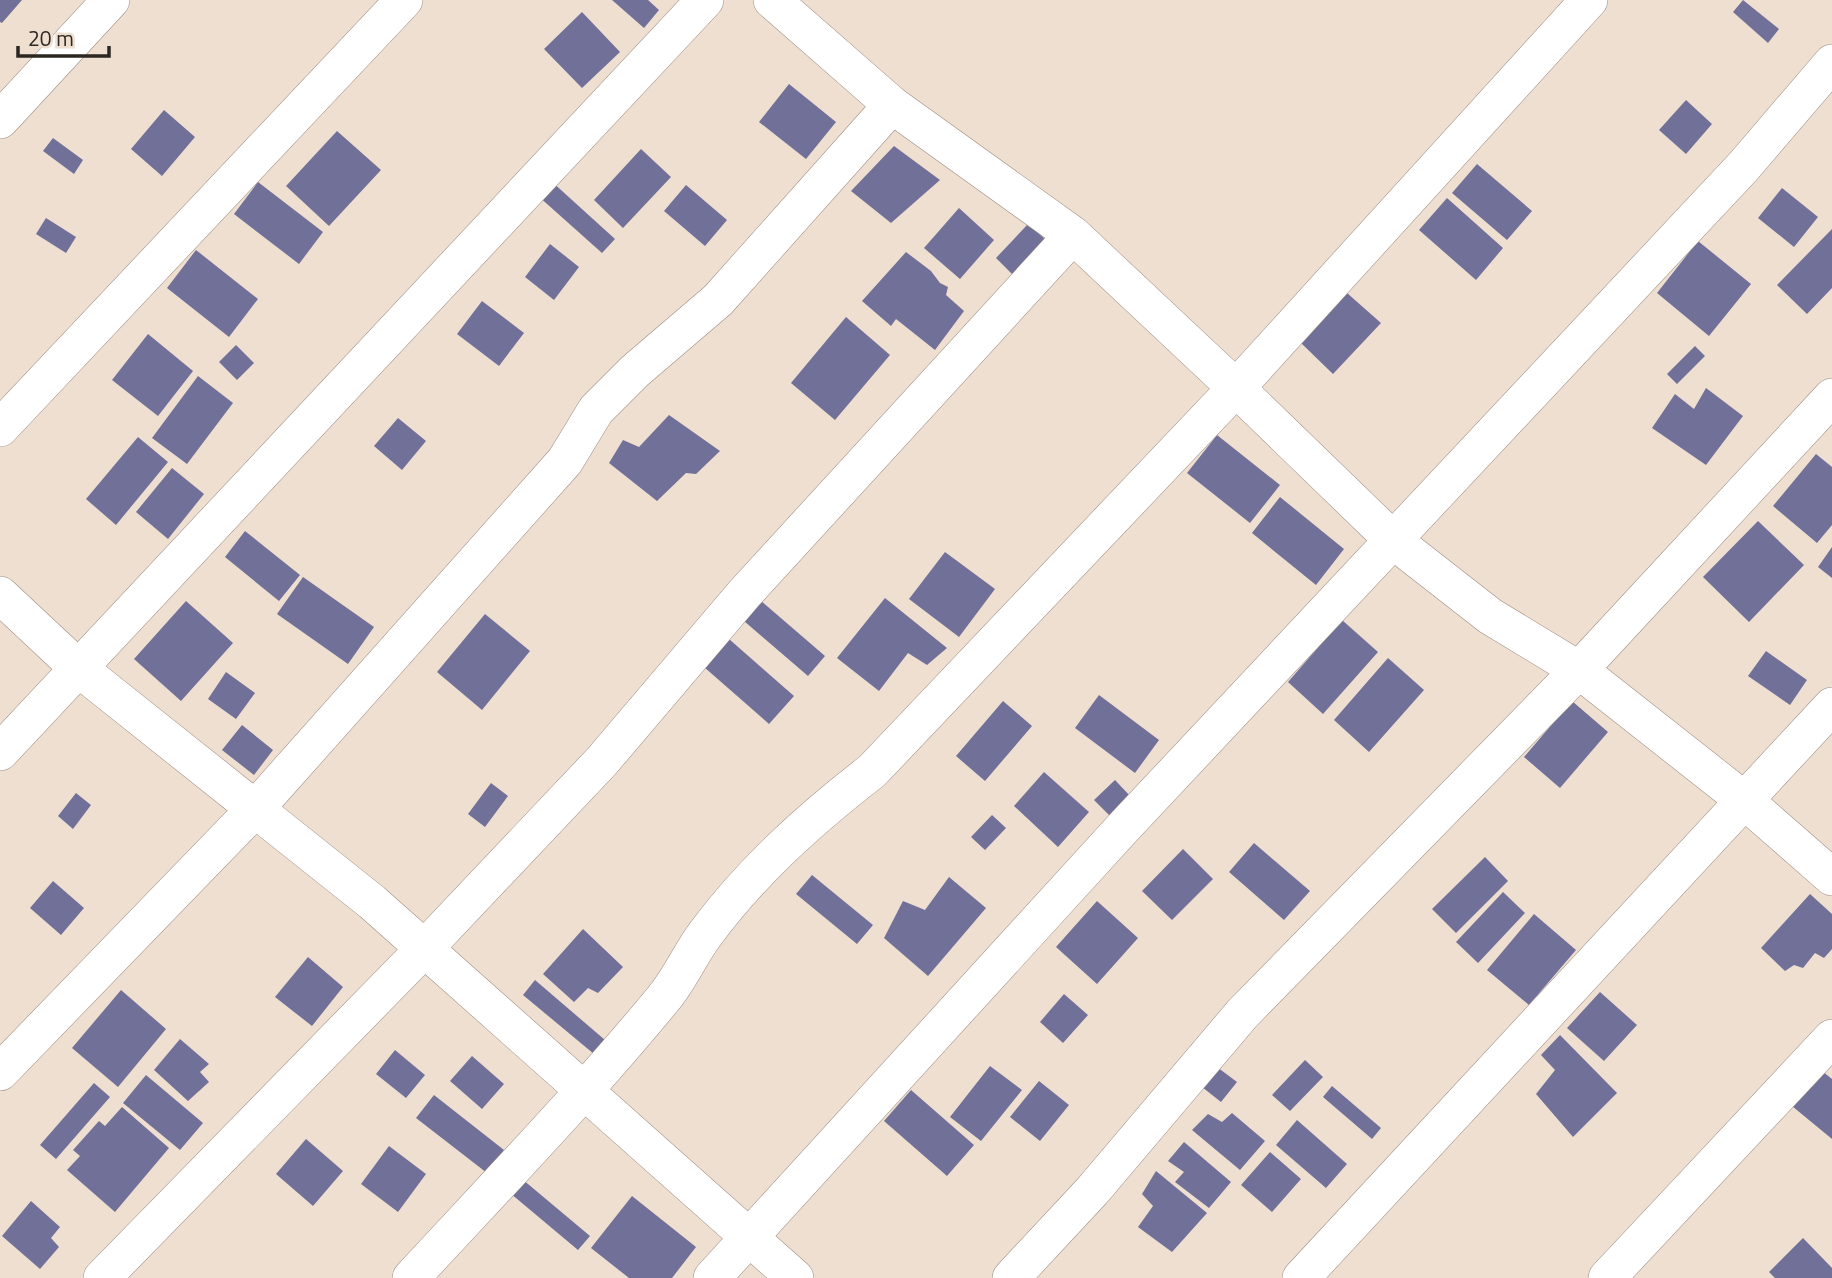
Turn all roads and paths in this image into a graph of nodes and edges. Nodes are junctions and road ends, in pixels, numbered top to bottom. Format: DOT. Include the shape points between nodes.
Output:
graph roads {
  1 [pos="111,0"];
  2 [pos="404,0"];
  3 [pos="705,0"];
  4 [pos="772,0"];
  5 [pos="1590,0"];
  6 [pos="1832,63"];
  7 [pos="892,105"];
  8 [pos="0,120"];
  9 [pos="1073,235"];
  10 [pos="1236,388"];
  11 [pos="1832,397"];
  12 [pos="0,428"];
  13 [pos="1394,541"];
  14 [pos="0,595"];
  15 [pos="78,667"];
  16 [pos="1579,670"];
  17 [pos="1832,706"];
  18 [pos="0,752"];
  19 [pos="1744,800"];
  20 [pos="256,808"];
  21 [pos="1832,877"];
  22 [pos="424,949"];
  23 [pos="1832,1038"];
  24 [pos="0,1072"];
  25 [pos="585,1091"];
  26 [pos="749,1239"];
  27 [pos="102,1278"];
  28 [pos="411,1278"];
  29 [pos="712,1278"];
  30 [pos="795,1278"];
  31 [pos="1011,1278"];
  32 [pos="1301,1278"];
  33 [pos="1607,1278"];
  1 -- 8 [label="street"];
  2 -- 12 [label="street"];
  3 -- 15 [label="street"];
  4 -- 7 [label="street"];
  5 -- 10 [label="street"];
  6 -- 13 [label="street" via="1743,167"];
  7 -- 9 [label="street"];
  7 -- 20 [label="street" via="718,300 596,410 565,461"];
  9 -- 10 [label="street"];
  9 -- 22 [label="street" via="744,594 602,761"];
  10 -- 13 [label="street"];
  10 -- 25 [label="street" via="872,771 797,831 754,874 705,934 666,996"];
  11 -- 16 [label="street"];
  13 -- 16 [label="street" via="1490,616"];
  13 -- 26 [label="street" via="1119,831"];
  14 -- 15 [label="street"];
  15 -- 18 [label="street"];
  15 -- 20 [label="street"];
  16 -- 19 [label="street"];
  16 -- 31 [label="street" via="1242,1014"];
  17 -- 19 [label="street"];
  19 -- 21 [label="street"];
  19 -- 32 [label="street"];
  20 -- 22 [label="street"];
  20 -- 24 [label="street"];
  22 -- 25 [label="street"];
  22 -- 27 [label="street"];
  23 -- 33 [label="street"];
  25 -- 26 [label="street"];
  25 -- 28 [label="street"];
  26 -- 29 [label="street"];
  26 -- 30 [label="street"];
}
